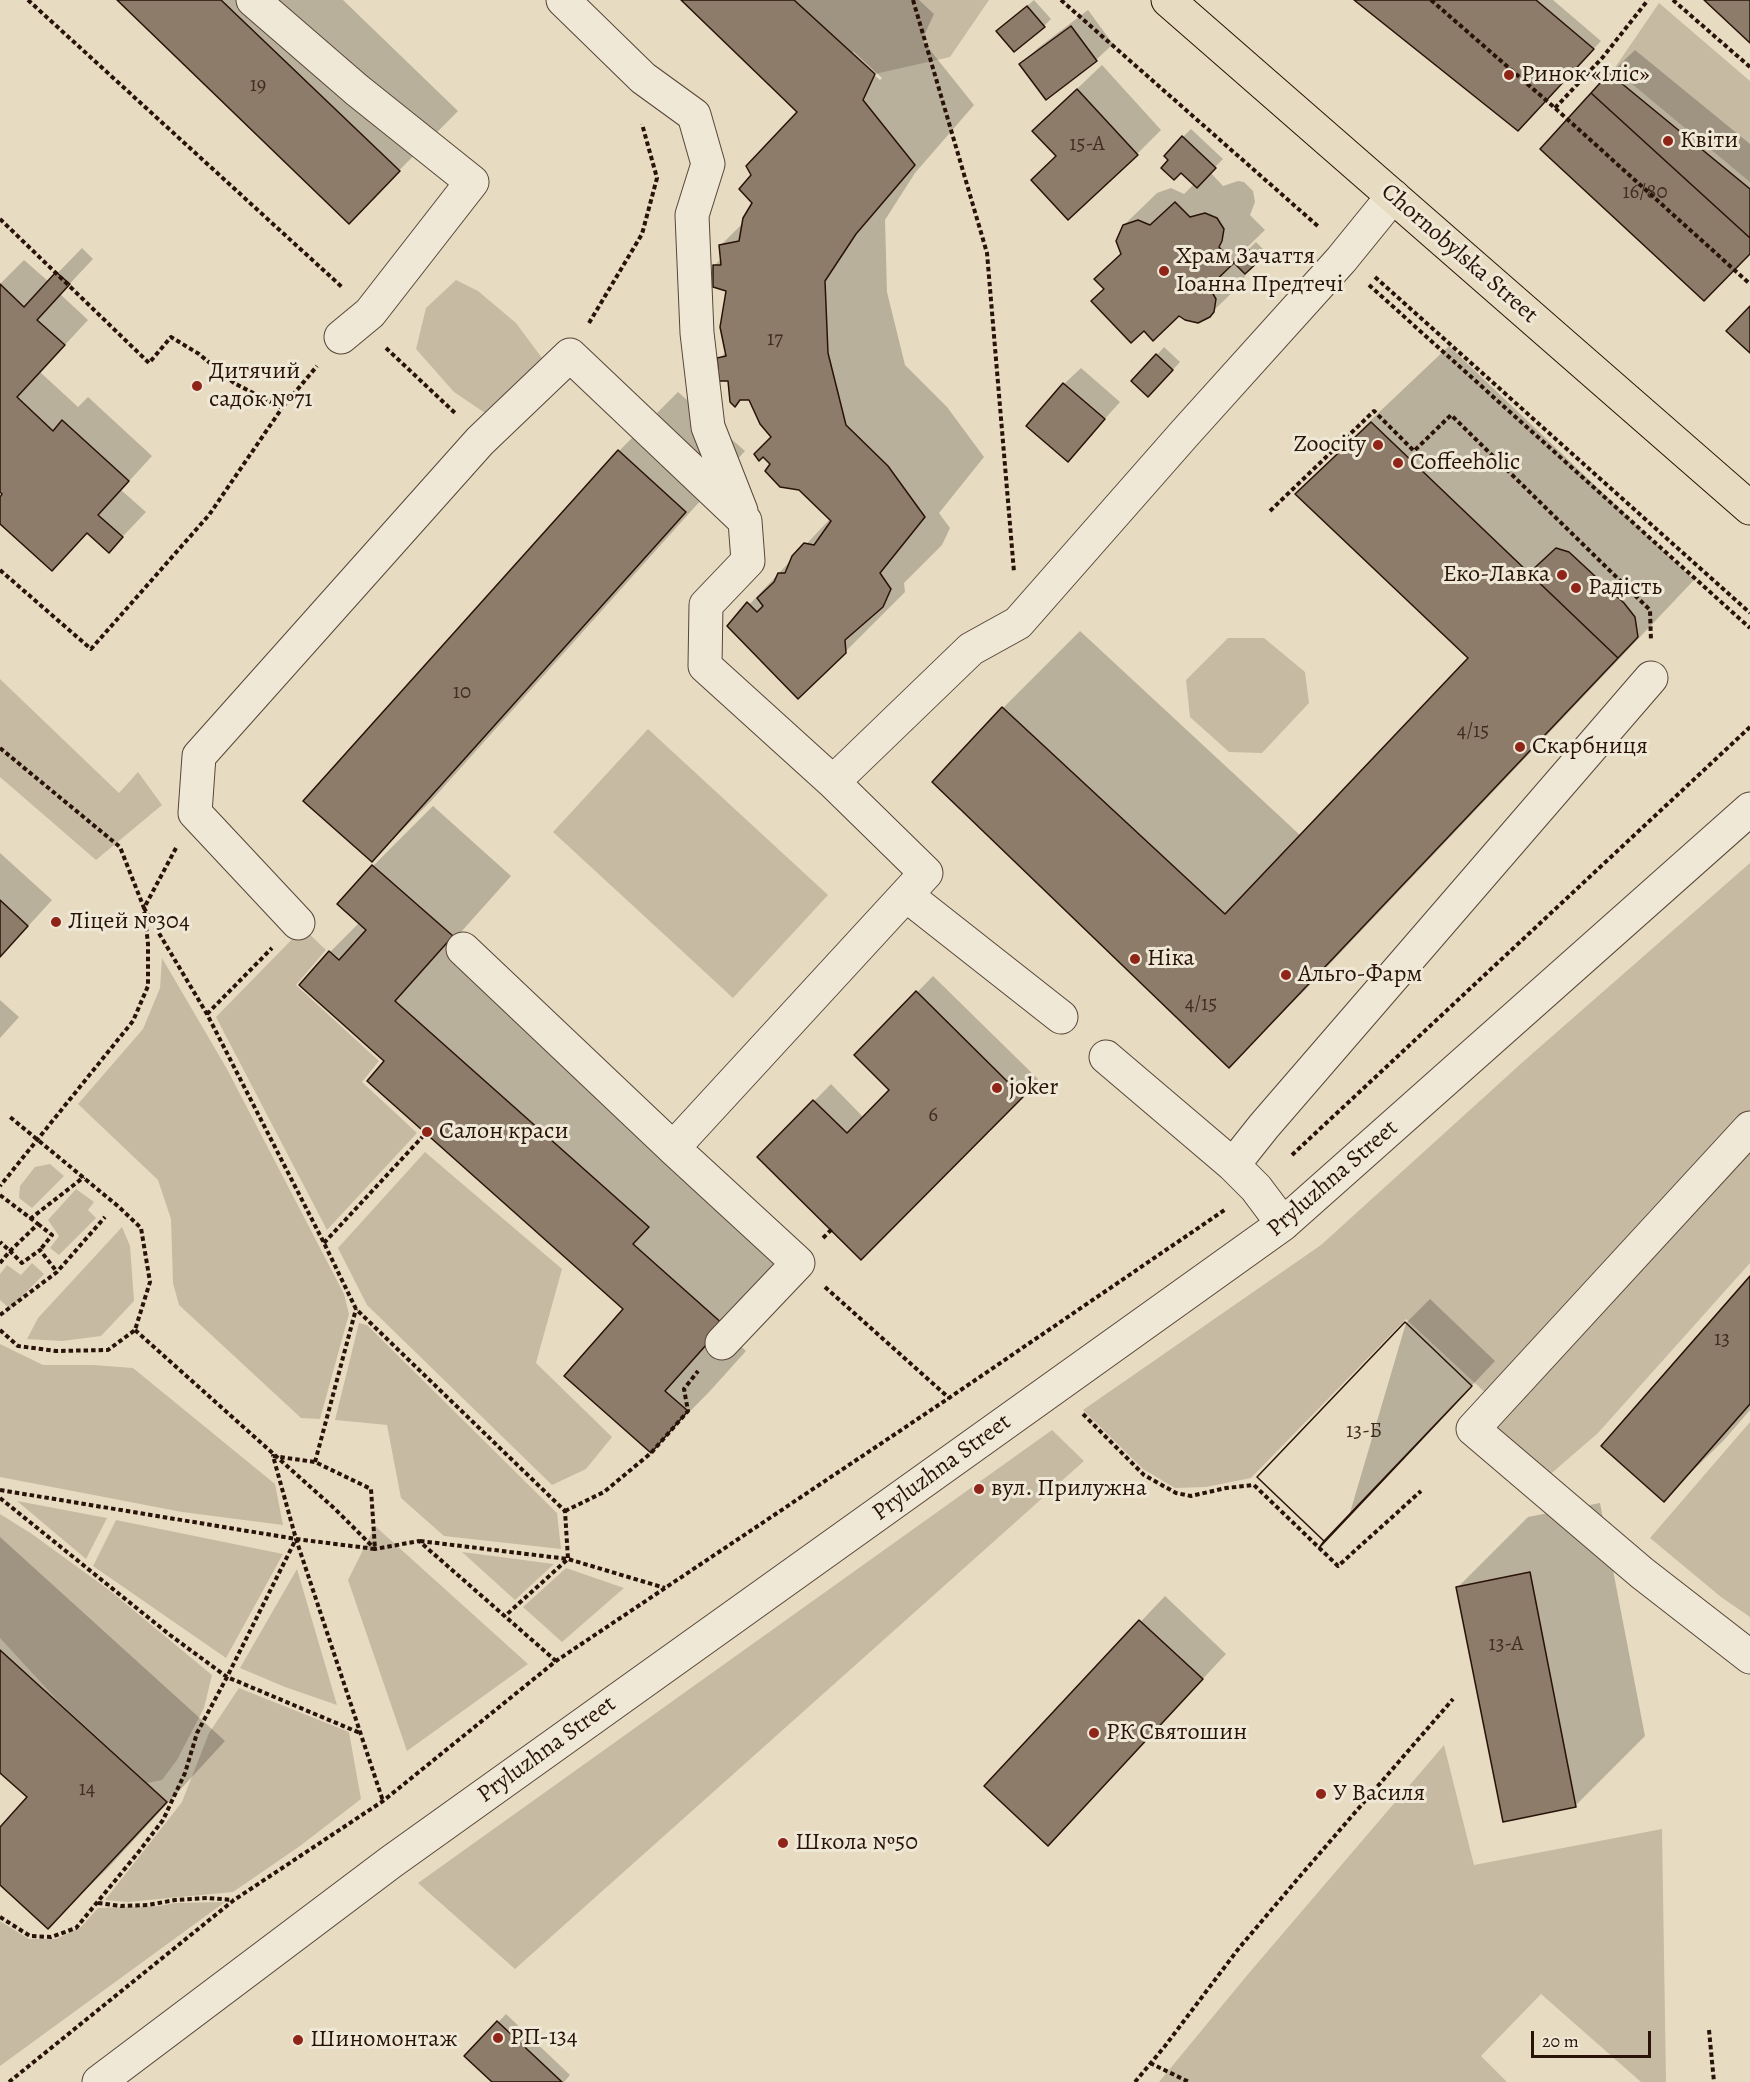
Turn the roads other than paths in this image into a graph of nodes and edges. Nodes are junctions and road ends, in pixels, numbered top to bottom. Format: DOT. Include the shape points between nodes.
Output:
graph roads {
  1 [pos="254,0"];
  2 [pos="563,0"];
  3 [pos="1176,2"];
  4 [pos="1392,196"];
  5 [pos="341,338"];
  6 [pos="1750,508"];
  7 [pos="745,521"];
  8 [pos="1651,678"];
  9 [pos="833,782"];
  10 [pos="1750,809"];
  11 [pos="906,895"];
  12 [pos="298,922"];
  13 [pos="463,949"];
  14 [pos="1061,1017"];
  15 [pos="1106,1057"];
  16 [pos="1750,1128"];
  17 [pos="673,1148"];
  18 [pos="1233,1165"];
  19 [pos="1283,1224"];
  20 [pos="722,1343"];
  21 [pos="1750,1657"];
  22 [pos="99,2082"];
  1 -- 5 [label="street" via="472,182 370,313"];
  2 -- 7 [label="street" via="643,78 694,115 708,164 692,215 697,333 708,427"];
  3 -- 4 [label="main road, Chornobylska Street"];
  4 -- 6 [label="main road, Chornobylska Street"];
  4 -- 9 [label="street" via="1344,257 1018,623 971,649"];
  7 -- 9 [label="street" via="748,561 706,604 705,666"];
  7 -- 12 [label="street" via="570,355 480,441 199,756 195,813"];
  8 -- 18 [label="street"];
  9 -- 11 [label="street" via="926,873"];
  10 -- 19 [label="street, Pryluzhna Street"];
  11 -- 14 [label="street"];
  11 -- 17 [label="street"];
  13 -- 17 [label="street"];
  15 -- 18 [label="street"];
  16 -- 21 [label="street" via="1473,1430 1642,1573"];
  17 -- 20 [label="street" via="798,1263"];
  18 -- 19 [label="street"];
  19 -- 22 [label="street, Pryluzhna Street" via="391,1862"];
}
